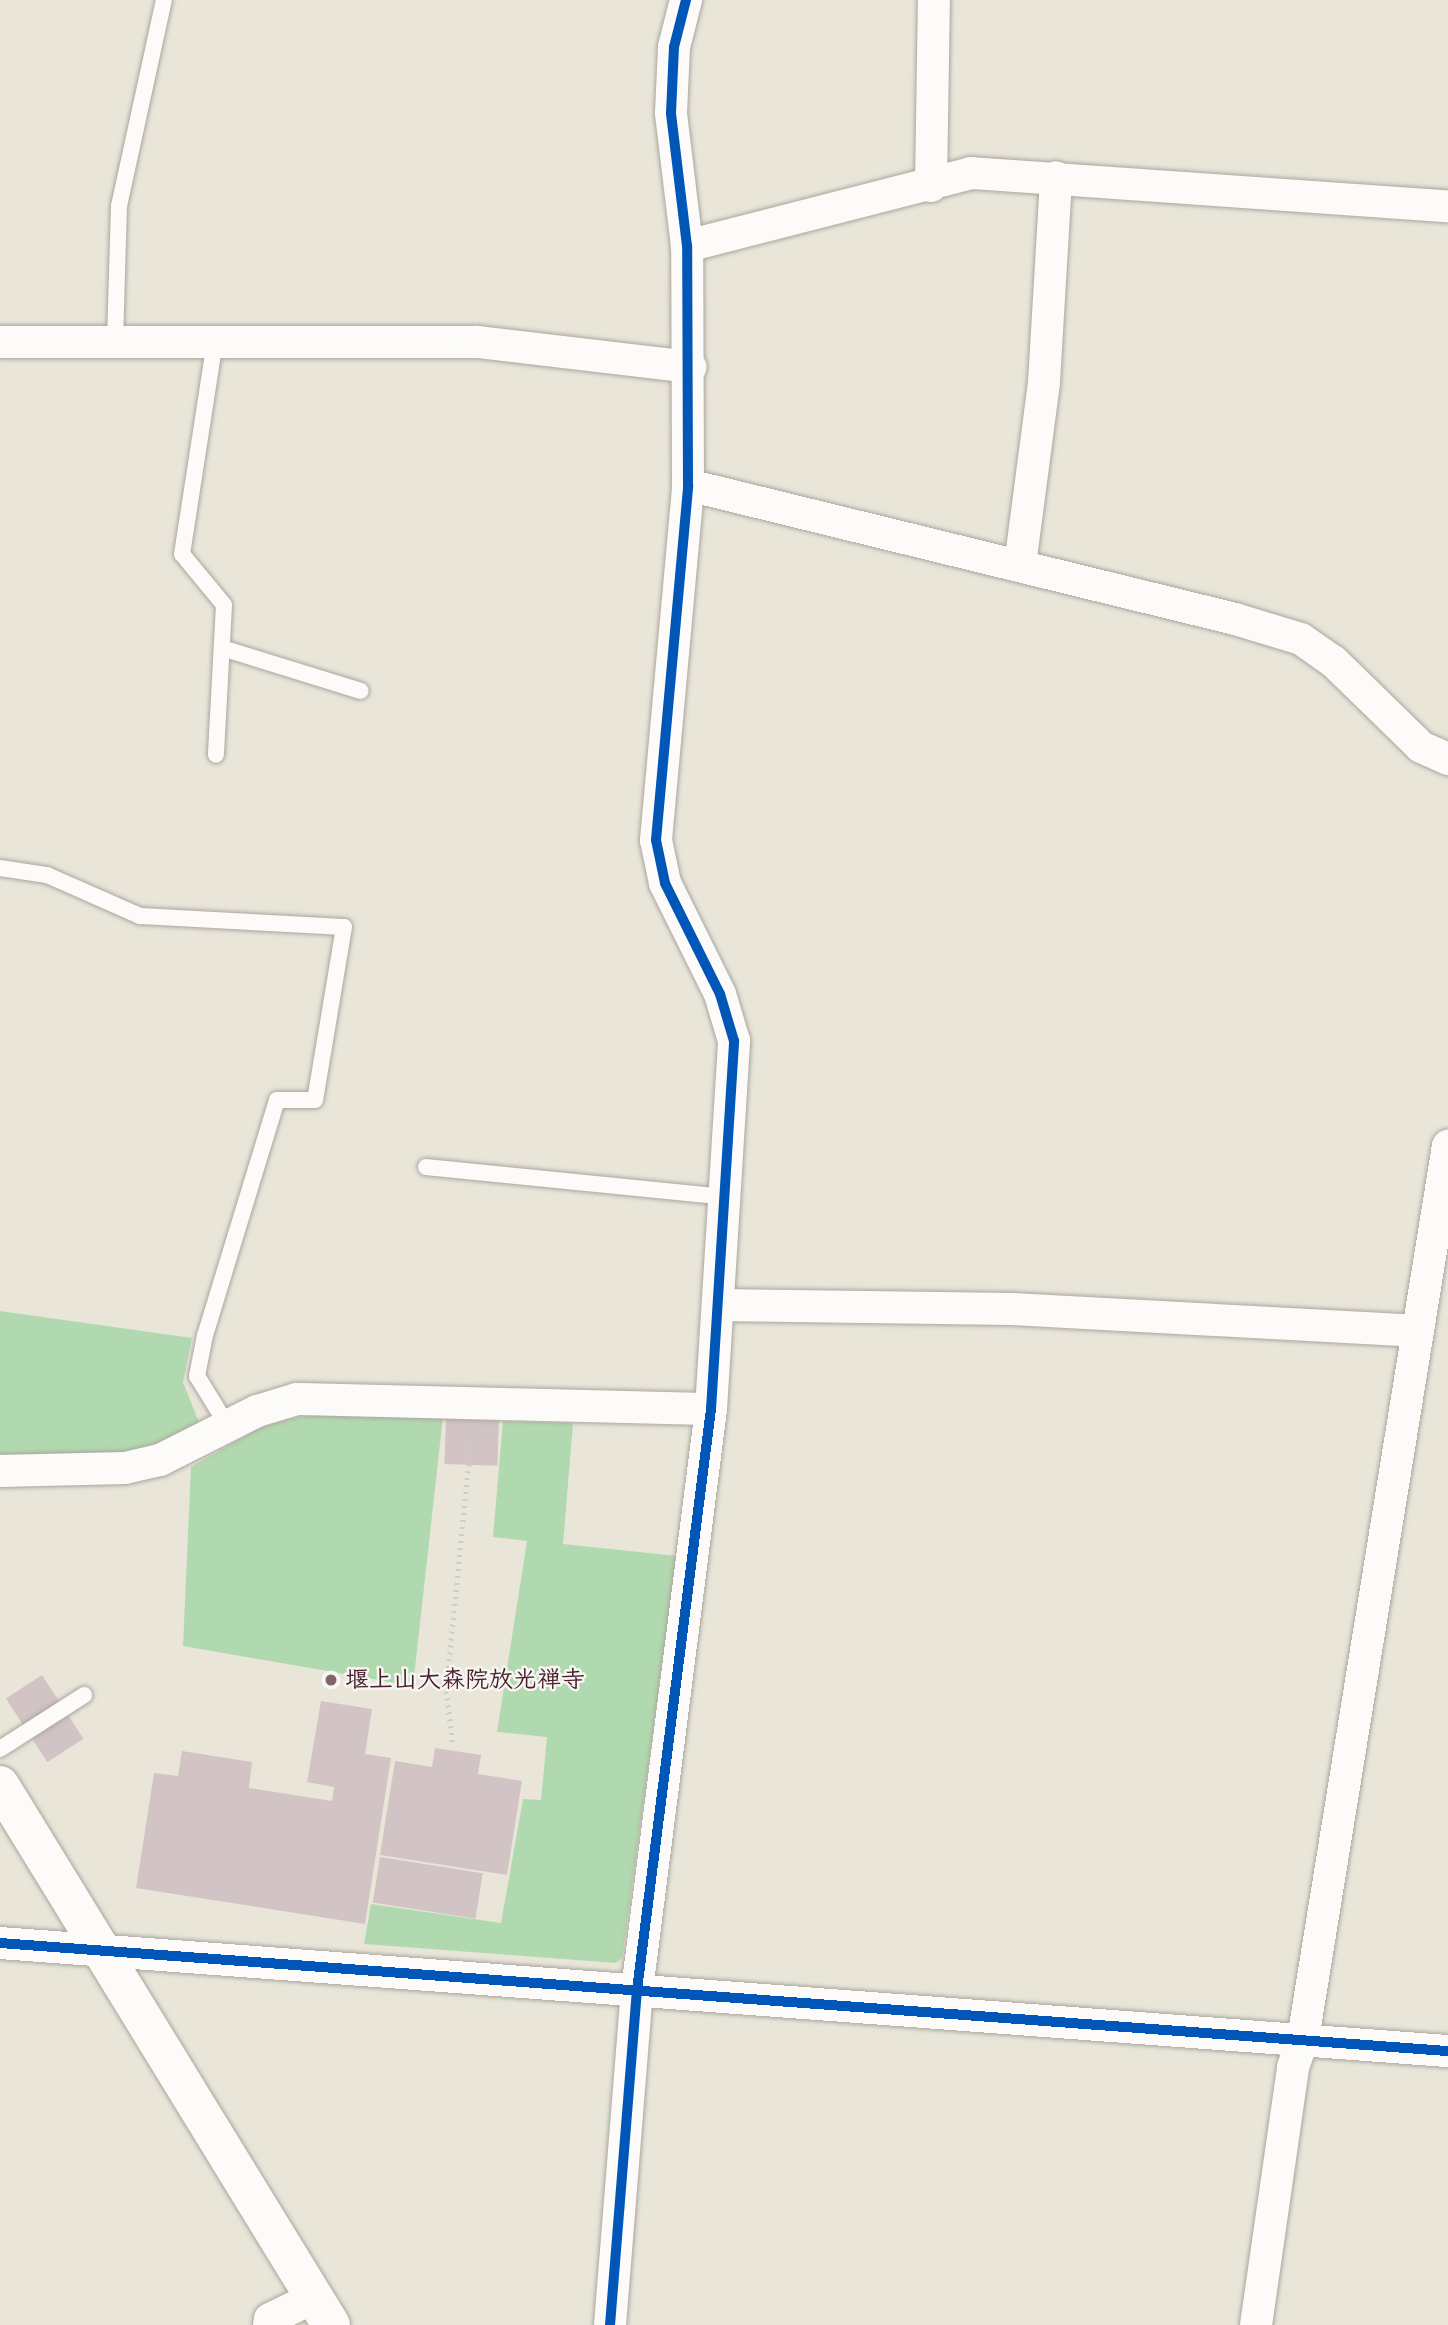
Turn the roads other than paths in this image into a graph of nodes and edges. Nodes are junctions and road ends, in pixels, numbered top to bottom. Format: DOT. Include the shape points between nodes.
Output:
graph roads {
  1 [pos="164,0"];
  2 [pos="686,0"];
  3 [pos="934,0"];
  4 [pos="1056,177"];
  5 [pos="930,186"];
  6 [pos="1448,206"];
  7 [pos="687,246"];
  8 [pos="115,341"];
  9 [pos="215,341"];
  10 [pos="0,342"];
  11 [pos="691,367"];
  12 [pos="688,485"];
  13 [pos="1020,565"];
  14 [pos="222,648"];
  15 [pos="361,691"];
  16 [pos="216,755"];
  17 [pos="1448,759"];
  18 [pos="0,868"];
  19 [pos="1448,1146"];
  20 [pos="426,1167"];
  21 [pos="724,1197"];
  22 [pos="718,1305"];
  23 [pos="1415,1331"];
  24 [pos="711,1409"];
  25 [pos="227,1425"];
  26 [pos="0,1471"];
  27 [pos="84,1695"];
  28 [pos="0,1749"];
  29 [pos="0,1785"];
  30 [pos="0,1943"];
  31 [pos="103,1949"];
  32 [pos="637,1990"];
  33 [pos="1303,2039"];
  34 [pos="1448,2051"];
  35 [pos="323,2311"];
  36 [pos="270,2325"];
  37 [pos="610,2325"];
  38 [pos="1256,2325"];
  1 -- 8 [label="lane" via="119,206"];
  2 -- 7 [label="street" via="674,47 671,113"];
  3 -- 5 [label="street"];
  4 -- 5 [label="street" via="971,173"];
  4 -- 6 [label="street"];
  4 -- 13 [label="street" via="1044,382"];
  5 -- 7 [label="street"];
  7 -- 11 [label="street"];
  8 -- 9 [label="street"];
  8 -- 10 [label="street"];
  9 -- 11 [label="street" via="478,342"];
  9 -- 14 [label="lane" via="182,554 224,605"];
  11 -- 12 [label="street"];
  12 -- 13 [label="street"];
  12 -- 21 [label="street" via="656,840 665,884 720,994 734,1041"];
  13 -- 17 [label="street" via="1301,639 1333,661 1421,747"];
  14 -- 15 [label="lane"];
  14 -- 16 [label="lane"];
  18 -- 25 [label="lane" via="47,875 140,916 344,928 315,1100 276,1100 205,1335 197,1376"];
  19 -- 23 [label="street"];
  20 -- 21 [label="lane"];
  21 -- 22 [label="street"];
  22 -- 23 [label="street" via="1012,1309"];
  22 -- 24 [label="street"];
  23 -- 33 [label="street"];
  24 -- 25 [label="street" via="297,1399"];
  24 -- 32 [label="street"];
  25 -- 26 [label="street" via="160,1460 125,1468"];
  27 -- 28 [label="lane"];
  29 -- 31 [label="street"];
  30 -- 31 [label="street"];
  31 -- 32 [label="street"];
  31 -- 35 [label="street"];
  32 -- 33 [label="street"];
  32 -- 37 [label="street"];
  33 -- 34 [label="street"];
  33 -- 38 [label="street" via="1293,2067"];
  35 -- 36 [label="street" via="270,2319"];
}
